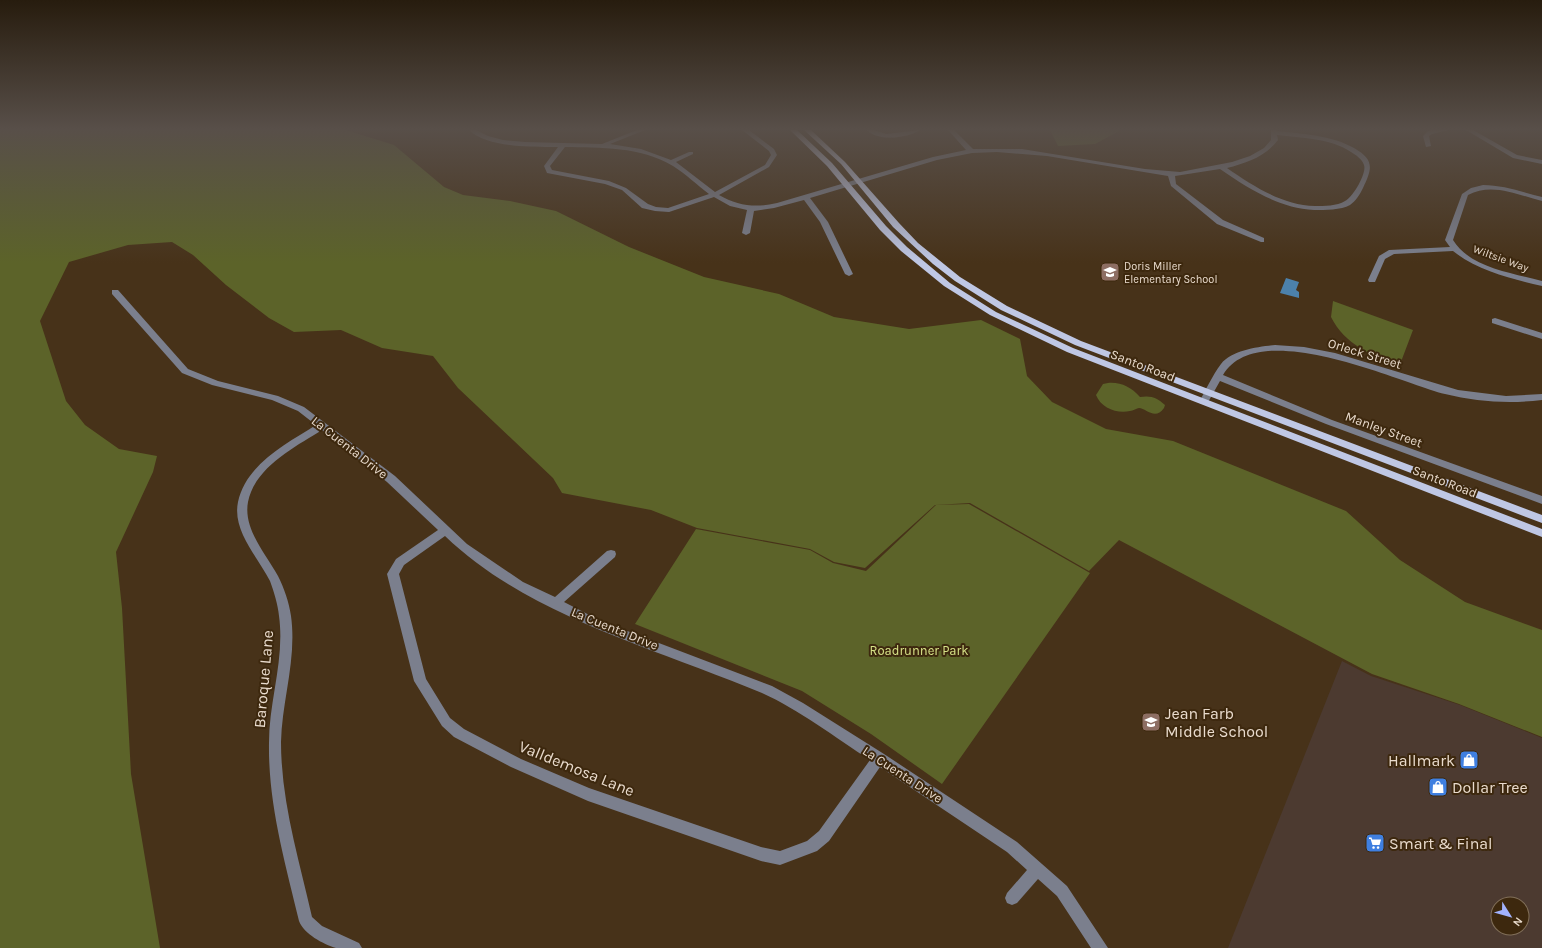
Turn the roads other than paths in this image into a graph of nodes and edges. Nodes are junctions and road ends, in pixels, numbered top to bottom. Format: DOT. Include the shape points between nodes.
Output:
graph roads {
  1 [pos="562,174"];
  2 [pos="687,174"];
  3 [pos="753,174"];
  4 [pos="839,174"];
  5 [pos="852,174"];
  6 [pos="881,174"];
  7 [pos="1171,174"];
  8 [pos="1233,174"];
  9 [pos="1367,174"];
  10 [pos="858,181"];
  11 [pos="848,184"];
  12 [pos="714,195"];
  13 [pos="806,197"];
  14 [pos="1539,198"];
  15 [pos="751,208"];
  16 [pos="746,233"];
  17 [pos="1261,240"];
  18 [pos="1455,249"];
  19 [pos="849,274"];
  20 [pos="1372,280"];
  21 [pos="1542,284"];
  22 [pos="115,292"];
  23 [pos="1494,321"];
  24 [pos="1542,336"];
  25 [pos="1219,377"];
  26 [pos="1209,392"];
  27 [pos="1542,397"];
  28 [pos="1204,402"];
  29 [pos="322,426"];
  30 [pos="1542,500"];
  31 [pos="1542,519"];
  32 [pos="444,531"];
  33 [pos="1542,533"];
  34 [pos="610,554"];
  35 [pos="556,603"];
  36 [pos="879,758"];
  37 [pos="1037,869"];
  38 [pos="1012,898"];
  39 [pos="354,948"];
  40 [pos="1100,948"];
  1 -- 12 [label="street" via="607,182 624,189 645,206 655,209 675,209"];
  2 -- 12 [label="street"];
  3 -- 12 [label="street"];
  4 -- 11 [label="main road, Santo Road"];
  5 -- 10 [label="main road, Santo Road"];
  6 -- 10 [label="street"];
  7 -- 17 [label="street" via="1174,185 1214,217"];
  8 -- 9 [label="street" via="1264,195 1295,206 1324,208 1350,202"];
  10 -- 11 [label="street"];
  10 -- 26 [label="main road, Santo Road" via="924,254 977,293 1038,326"];
  11 -- 13 [label="street"];
  11 -- 28 [label="main road, Santo Road" via="882,227 914,260 1004,322"];
  12 -- 15 [label="street" via="730,204"];
  13 -- 15 [label="street" via="776,206"];
  13 -- 19 [label="street" via="824,222"];
  14 -- 18 [label="street" via="1494,188 1477,188 1468,192 1449,237"];
  15 -- 16 [label="street"];
  18 -- 20 [label="street" via="1392,252 1382,258"];
  18 -- 21 [label="street, Wiltsie Way" via="1480,264"];
  22 -- 29 [label="street, La Cuenta Drive" via="185,371 215,383 275,398 301,409"];
  23 -- 24 [label="street"];
  25 -- 26 [label="street, Orleck Street"];
  25 -- 27 [label="street, Orleck Street" via="1226,364 1253,350 1297,349 1329,354 1446,391 1512,400"];
  25 -- 30 [label="street, Manley Street" via="1329,422"];
  26 -- 28 [label="street, Orleck Street"];
  26 -- 31 [label="main road, Santo Road"];
  28 -- 33 [label="main road, Santo Road"];
  29 -- 32 [label="street, La Cuenta Drive" via="391,479"];
  29 -- 39 [label="street, Baroque Lane" via="275,455 259,472 246,492 243,502 245,527 274,580 285,616 286,647 275,740 278,798 306,921 317,931"];
  32 -- 35 [label="street, La Cuenta Drive" via="519,585"];
  32 -- 36 [label="street, Valldemosa Lane" via="400,562 393,574 420,681 446,722 465,737 516,763 588,794 761,854 780,858 812,846 824,836"];
  34 -- 35 [label="street"];
  35 -- 36 [label="street, La Cuenta Drive" via="597,624 768,690"];
  36 -- 37 [label="street, La Cuenta Drive" via="1012,846"];
  37 -- 38 [label="street"];
  37 -- 40 [label="street, La Cuenta Drive" via="1062,891"];
}
